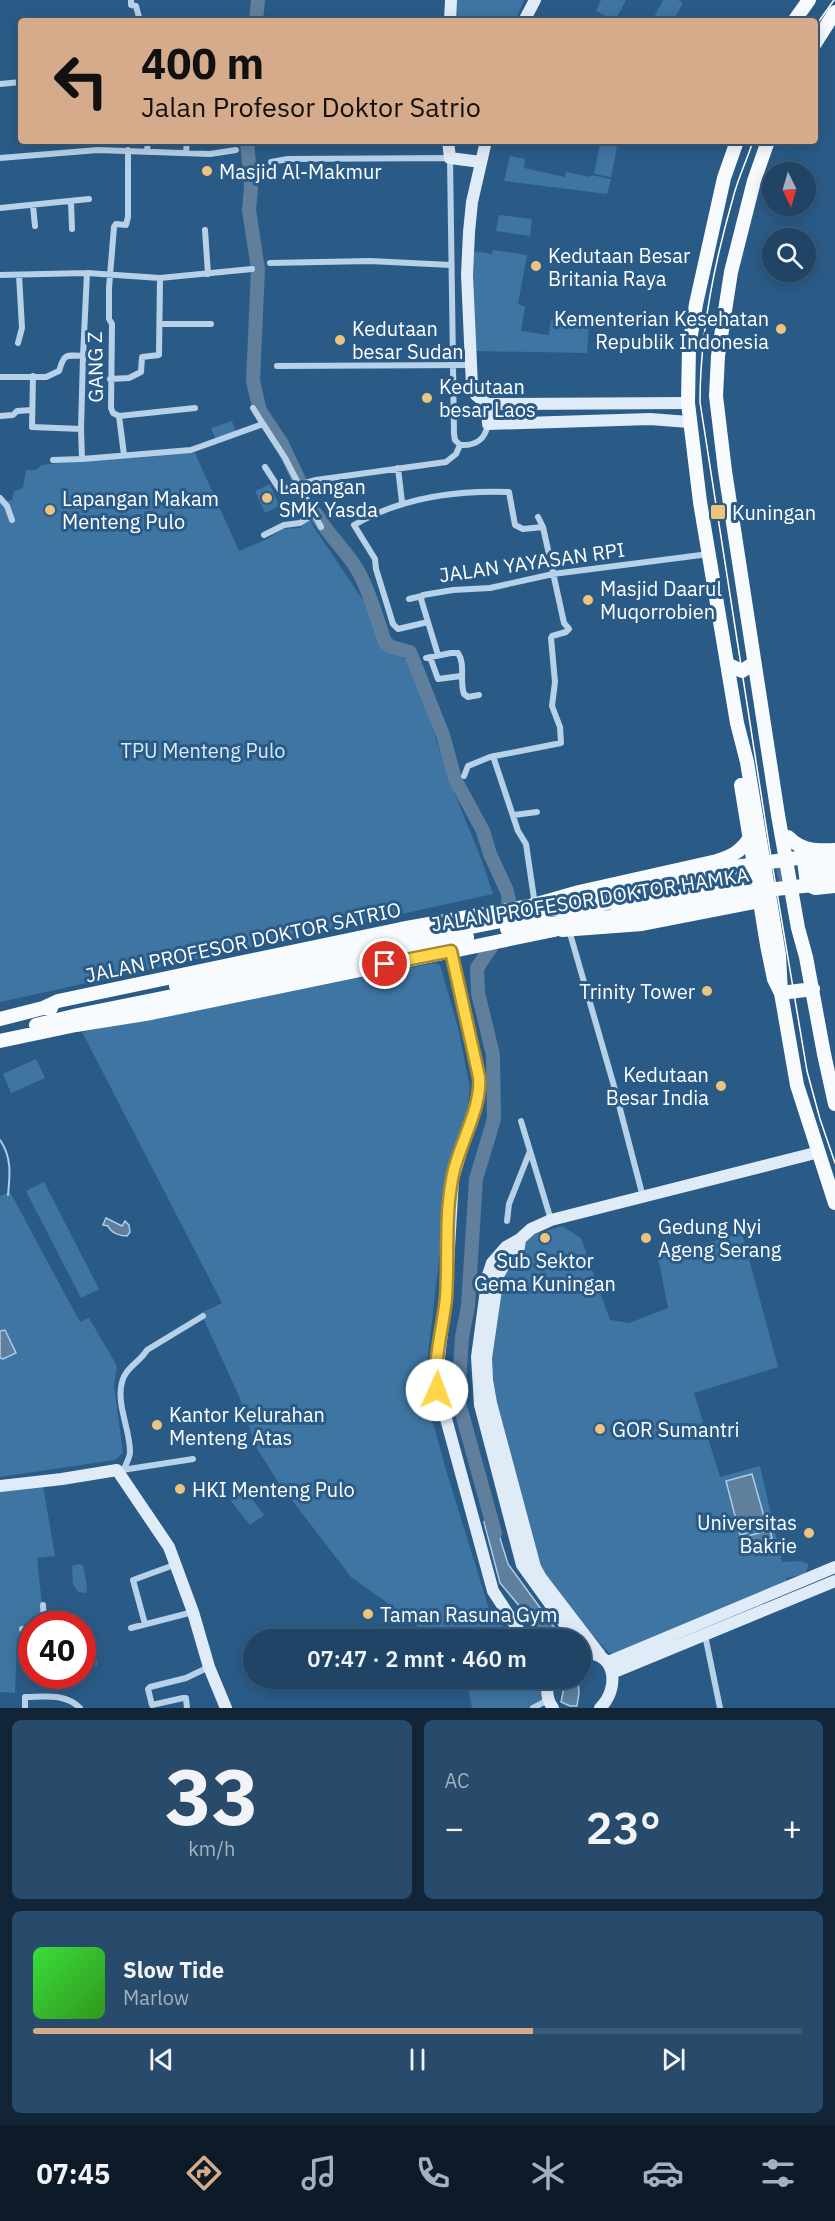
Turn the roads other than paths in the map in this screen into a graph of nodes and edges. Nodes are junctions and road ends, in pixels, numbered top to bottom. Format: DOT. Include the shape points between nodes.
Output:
graph roads {
  1 [pos="131,0"];
  2 [pos="451,0"];
  3 [pos="535,0"];
  4 [pos="809,0"];
  5 [pos="835,12"];
  6 [pos="139,18"];
  7 [pos="450,18"];
  8 [pos="526,18"];
  9 [pos="796,18"];
  10 [pos="818,39"];
  11 [pos="18,82"];
  12 [pos="0,84"];
  13 [pos="148,144"];
  14 [pos="187,144"];
  15 [pos="448,144"];
  16 [pos="485,144"];
  17 [pos="736,144"];
  18 [pos="767,144"];
  19 [pos="128,150"];
  20 [pos="236,150"];
  21 [pos="147,151"];
  22 [pos="186,152"];
  23 [pos="0,158"];
  24 [pos="450,158"];
  25 [pos="271,162"];
  26 [pos="481,162"];
  27 [pos="89,199"];
  28 [pos="71,201"];
  29 [pos="33,206"];
  30 [pos="0,208"];
  31 [pos="35,226"];
  32 [pos="72,229"];
  33 [pos="205,230"];
  34 [pos="270,263"];
  35 [pos="451,265"];
  36 [pos="252,269"];
  37 [pos="87,273"];
  38 [pos="110,274"];
  39 [pos="208,274"];
  40 [pos="0,275"];
  41 [pos="19,275"];
  42 [pos="160,278"];
  43 [pos="160,324"];
  44 [pos="211,324"];
  45 [pos="18,343"];
  46 [pos="83,356"];
  47 [pos="452,364"];
  48 [pos="471,365"];
  49 [pos="277,366"];
  50 [pos="0,376"];
  51 [pos="33,376"];
  52 [pos="110,379"];
  53 [pos="688,403"];
  54 [pos="487,404"];
  55 [pos="195,408"];
  56 [pos="253,408"];
  57 [pos="32,410"];
  58 [pos="0,416"];
  59 [pos="119,416"];
  60 [pos="689,422"];
  61 [pos="263,424"];
  62 [pos="488,424"];
  63 [pos="81,429"];
  64 [pos="460,445"];
  65 [pos="124,455"];
  66 [pos="82,459"];
  67 [pos="53,460"];
  68 [pos="265,467"];
  69 [pos="398,468"];
  70 [pos="299,485"];
  71 [pos="0,498"];
  72 [pos="402,502"];
  73 [pos="314,514"];
  74 [pos="538,517"];
  75 [pos="12,520"];
  76 [pos="321,527"];
  77 [pos="543,527"];
  78 [pos="264,534"];
  79 [pos="709,554"];
  80 [pos="553,574"];
  81 [pos="422,596"];
  82 [pos="410,599"];
  83 [pos="428,622"];
  84 [pos="438,655"];
  85 [pos="754,663"];
  86 [pos="727,664"];
  87 [pos="461,676"];
  88 [pos="479,695"];
  89 [pos="737,723"];
  90 [pos="493,756"];
  91 [pos="770,766"];
  92 [pos="464,776"];
  93 [pos="537,812"];
  94 [pos="514,816"];
  95 [pos="788,837"];
  96 [pos="749,839"];
  97 [pos="818,850"];
  98 [pos="835,852"];
  99 [pos="717,861"];
  100 [pos="835,864"];
  101 [pos="835,874"];
  102 [pos="816,876"];
  103 [pos="835,885"];
  104 [pos="760,901"];
  105 [pos="535,905"];
  106 [pos="735,905"];
  107 [pos="801,906"];
  108 [pos="554,930"];
  109 [pos="569,930"];
  110 [pos="451,951"];
  111 [pos="806,957"];
  112 [pos="813,989"];
  113 [pos="781,993"];
  114 [pos="43,1008"];
  115 [pos="77,1010"];
  116 [pos="0,1019"];
  117 [pos="0,1035"];
  118 [pos="0,1041"];
  119 [pos="835,1104"];
  120 [pos="521,1121"];
  121 [pos="531,1151"];
  122 [pos="819,1152"];
  123 [pos="642,1197"];
  124 [pos="835,1203"];
  125 [pos="551,1220"];
  126 [pos="507,1221"];
  127 [pos="202,1316"];
  128 [pos="193,1460"];
  129 [pos="121,1470"];
  130 [pos="0,1486"];
  131 [pos="174,1565"];
  132 [pos="835,1567"];
  133 [pos="533,1573"];
  134 [pos="835,1581"];
  135 [pos="43,1605"];
  136 [pos="43,1611"];
  137 [pos="193,1612"];
  138 [pos="145,1624"];
  139 [pos="132,1628"];
  140 [pos="704,1628"];
  141 [pos="517,1629"];
  142 [pos="569,1629"];
  143 [pos="591,1655"];
  144 [pos="607,1663"];
  145 [pos="209,1667"];
  146 [pos="549,1689"];
  147 [pos="550,1705"];
  148 [pos="604,1706"];
  149 [pos="151,1707"];
  150 [pos="25,1708"];
  151 [pos="80,1708"];
  152 [pos="187,1708"];
  153 [pos="226,1708"];
  154 [pos="533,1708"];
  155 [pos="720,1708"];
  1 -- 6 [label="street"];
  2 -- 7 [label="street"];
  3 -- 8 [label="street"];
  4 -- 9 [label="main road"];
  5 -- 10 [label="main road"];
  11 -- 12 [label="street"];
  13 -- 21 [label="street"];
  14 -- 22 [label="street"];
  15 -- 24 [label="street"];
  16 -- 26 [label="street"];
  17 -- 53 [label="main road" via="696,304 689,346"];
  18 -- 85 [label="main road" via="731,272 716,380 720,436"];
  19 -- 21 [label="street"];
  19 -- 23 [label="street"];
  19 -- 38 [label="street, GANG Z" via="128,217 126,225 114,227"];
  20 -- 22 [label="street"];
  21 -- 22 [label="street"];
  24 -- 25 [label="street"];
  24 -- 26 [label="street"];
  24 -- 35 [label="street"];
  26 -- 48 [label="street" via="469,232"];
  27 -- 28 [label="street"];
  28 -- 29 [label="street"];
  28 -- 32 [label="street"];
  29 -- 30 [label="street"];
  29 -- 31 [label="street"];
  33 -- 39 [label="street"];
  34 -- 35 [label="street" via="370,261"];
  35 -- 47 [label="street"];
  36 -- 39 [label="street"];
  37 -- 38 [label="street"];
  37 -- 41 [label="street"];
  37 -- 46 [label="street"];
  38 -- 42 [label="street"];
  38 -- 52 [label="street, GANG Z"];
  39 -- 42 [label="street"];
  40 -- 41 [label="street"];
  41 -- 45 [label="street" via="22,328"];
  42 -- 43 [label="street"];
  43 -- 44 [label="street"];
  43 -- 52 [label="street" via="159,355 142,356 141,372 132,378"];
  46 -- 51 [label="street" via="65,356 59,370 51,376"];
  46 -- 63 [label="street"];
  47 -- 48 [label="street"];
  47 -- 49 [label="street"];
  47 -- 64 [label="street" via="454,434"];
  48 -- 54 [label="street" via="474,390"];
  50 -- 51 [label="street"];
  51 -- 57 [label="street"];
  52 -- 59 [label="street, GANG Z" via="111,410"];
  53 -- 54 [label="street"];
  53 -- 60 [label="main road"];
  54 -- 62 [label="street"];
  55 -- 59 [label="street"];
  56 -- 61 [label="street"];
  57 -- 58 [label="street"];
  57 -- 63 [label="street" via="32,427"];
  59 -- 65 [label="street, GANG Z"];
  60 -- 62 [label="street" via="650,419"];
  60 -- 79 [label="main road"];
  61 -- 65 [label="street" via="191,450"];
  61 -- 70 [label="street"];
  62 -- 64 [label="street" via="482,440"];
  63 -- 66 [label="street"];
  64 -- 69 [label="street" via="446,462"];
  65 -- 66 [label="street"];
  66 -- 67 [label="street"];
  68 -- 70 [label="street" via="280,490"];
  69 -- 70 [label="street"];
  69 -- 72 [label="street"];
  70 -- 73 [label="street"];
  71 -- 75 [label="street"];
  72 -- 77 [label="street" via="477,490 509,492 515,525"];
  72 -- 83 [label="street" via="354,525 375,559 393,624 398,629"];
  73 -- 76 [label="street"];
  73 -- 78 [label="street" via="300,523"];
  74 -- 77 [label="street"];
  77 -- 80 [label="street"];
  79 -- 80 [label="street, JALAN YAYASAN RPI"];
  79 -- 86 [label="main road"];
  80 -- 81 [label="street, JALAN YAYASAN RPI" via="490,588 437,591"];
  80 -- 90 [label="street" via="568,629 551,638 555,682 552,706 561,743"];
  81 -- 82 [label="street"];
  81 -- 83 [label="street, JALAN YAYASAN RPI"];
  83 -- 84 [label="street, JALAN YAYASAN RPI"];
  84 -- 87 [label="street" via="458,653"];
  84 -- 87 [label="street" via="428,657 438,679"];
  85 -- 86 [label="main road" via="742,671"];
  85 -- 91 [label="main road"];
  86 -- 89 [label="main road"];
  87 -- 88 [label="street" via="466,696"];
  89 -- 96 [label="main road"];
  89 -- 113 [label="main road" via="779,956"];
  90 -- 92 [label="street" via="468,766"];
  90 -- 94 [label="street"];
  91 -- 95 [label="main road" via="779,784"];
  91 -- 111 [label="main road"];
  93 -- 94 [label="street"];
  94 -- 105 [label="street" via="526,844"];
  95 -- 97 [label="main road" via="798,847"];
  95 -- 107 [label="main road"];
  96 -- 99 [label="main road" via="734,855"];
  96 -- 104 [label="main road"];
  97 -- 98 [label="main road"];
  97 -- 102 [label="main road" via="804,860 807,884 812,887"];
  98 -- 115 [label="main road, JALAN PROFESOR DOKTOR HAMKA, bridge" via="711,870 521,917"];
  99 -- 105 [label="main road"];
  99 -- 106 [label="main road" via="740,868 743,897"];
  100 -- 102 [label="main road"];
  101 -- 102 [label="main road"];
  102 -- 103 [label="main road"];
  102 -- 107 [label="main road"];
  103 -- 115 [label="main road, JALAN PROFESOR DOKTOR HAMKA, bridge" via="740,893 610,917 507,929"];
  104 -- 106 [label="main road"];
  104 -- 113 [label="main road" via="774,979"];
  105 -- 108 [label="main road, JALAN PROFESOR DOKTOR SATRIO" via="570,911 736,880 588,916"];
  105 -- 114 [label="main road, JALAN PROFESOR DOKTOR SATRIO" via="401,929 58,1001"];
  106 -- 109 [label="main road" via="642,924"];
  107 -- 111 [label="main road"];
  108 -- 109 [label="main road"];
  108 -- 110 [label="main road, JALAN PROFESOR DOKTOR SATRIO"];
  109 -- 123 [label="street"];
  110 -- 118 [label="main road, JALAN PROFESOR DOKTOR SATRIO"];
  110 -- 141 [label="street" via="480,1082 453,1179 446,1300 436,1382 493,1592"];
  111 -- 112 [label="main road"];
  112 -- 113 [label="main road"];
  112 -- 119 [label="main road"];
  113 -- 122 [label="main road" via="797,1085"];
  114 -- 115 [label="main road, JALAN PROFESOR DOKTOR HAMKA"];
  114 -- 116 [label="main road"];
  115 -- 117 [label="main road, JALAN PROFESOR DOKTOR HAMKA"];
  120 -- 121 [label="street"];
  121 -- 125 [label="street"];
  121 -- 126 [label="street" via="508,1204"];
  122 -- 123 [label="street"];
  122 -- 124 [label="main road"];
  123 -- 125 [label="street"];
  125 -- 133 [label="street" via="531,1229 492,1263 484,1344 477,1371 480,1405 517,1551"];
  127 -- 129 [label="street" via="147,1350 125,1372 121,1383 130,1454"];
  128 -- 129 [label="street"];
  129 -- 130 [label="street"];
  129 -- 131 [label="street" via="168,1547"];
  131 -- 137 [label="street"];
  131 -- 138 [label="street" via="133,1580"];
  132 -- 140 [label="street"];
  133 -- 142 [label="street"];
  133 -- 144 [label="street"];
  134 -- 140 [label="street"];
  135 -- 136 [label="street"];
  137 -- 138 [label="street"];
  137 -- 145 [label="street"];
  138 -- 139 [label="street"];
  140 -- 144 [label="street"];
  140 -- 155 [label="street"];
  143 -- 144 [label="street"];
  144 -- 148 [label="street" via="611,1694"];
  145 -- 149 [label="street" via="186,1678 150,1687"];
  145 -- 153 [label="street"];
  146 -- 147 [label="street"];
  147 -- 154 [label="street"];
  149 -- 152 [label="street" via="186,1698"];
  150 -- 151 [label="street" via="25,1697 50,1696 59,1696"];
}
